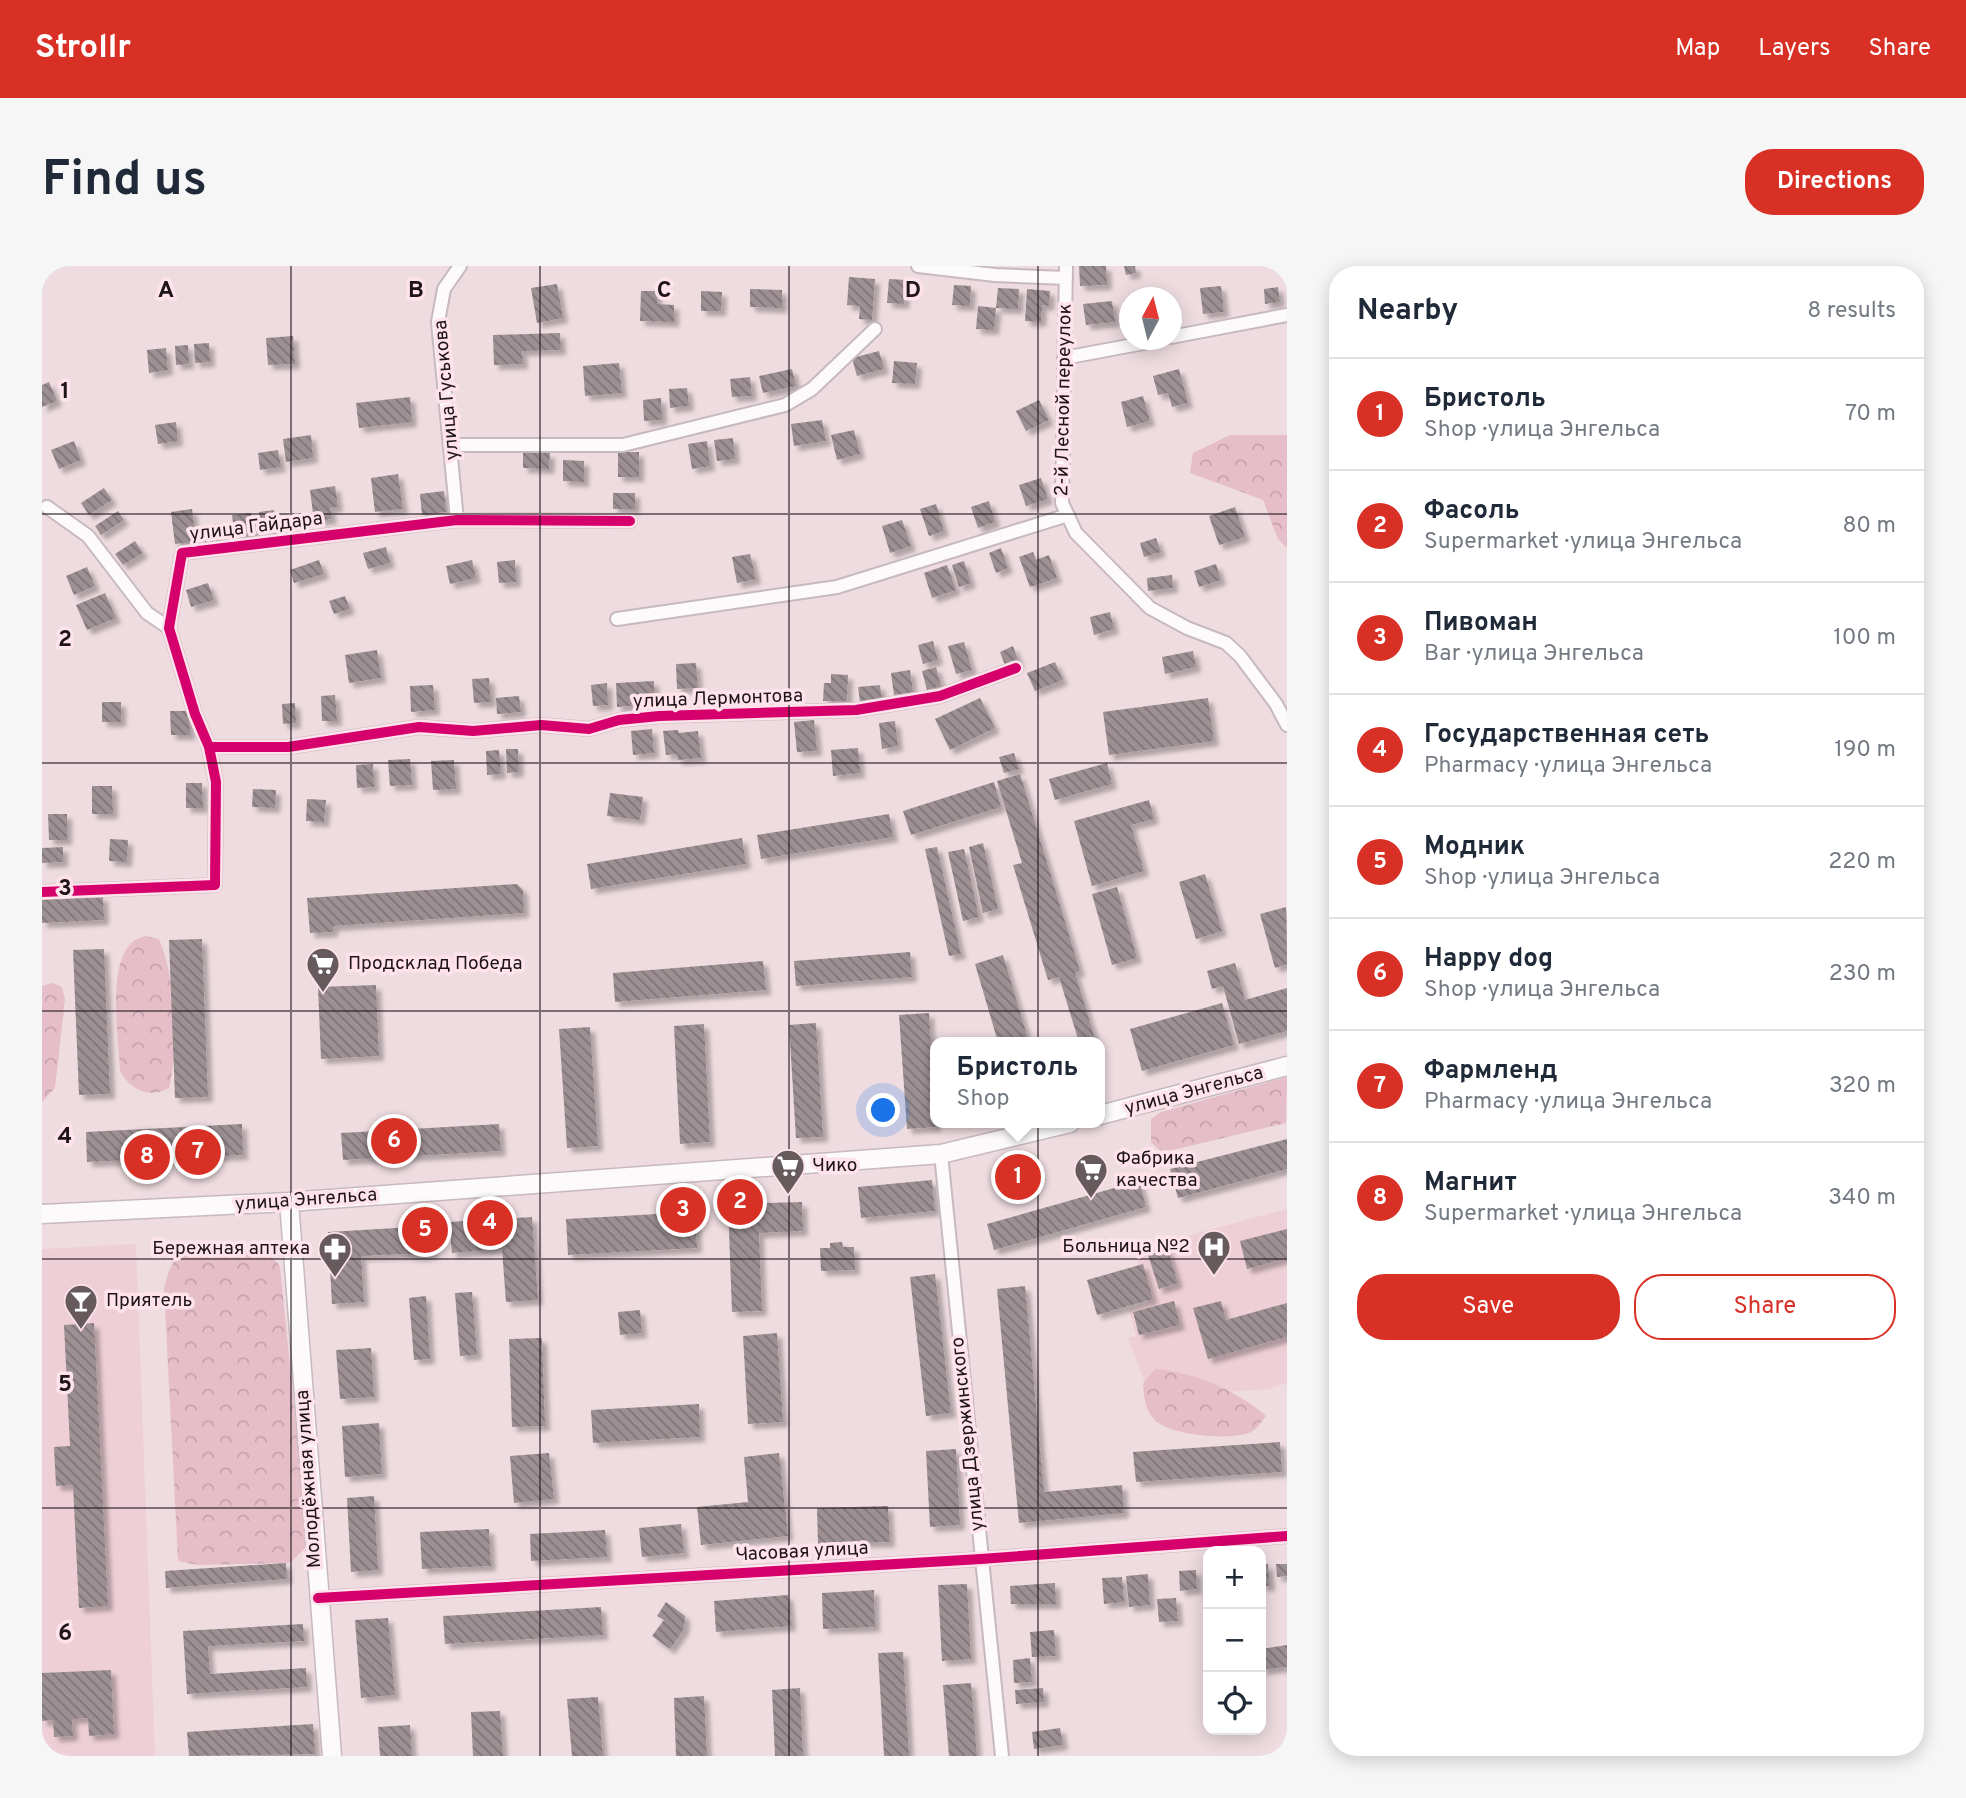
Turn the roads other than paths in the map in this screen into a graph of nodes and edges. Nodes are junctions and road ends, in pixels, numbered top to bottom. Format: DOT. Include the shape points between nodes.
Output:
graph roads {
  1 [pos="460,266"];
  2 [pos="918,266"];
  3 [pos="1066,272"];
  4 [pos="1287,315"];
  5 [pos="875,329"];
  6 [pos="1182,335"];
  7 [pos="1119,348"];
  8 [pos="1064,358"];
  9 [pos="451,445"];
  10 [pos="42,493"];
  11 [pos="45,509"];
  12 [pos="1068,515"];
  13 [pos="457,520"];
  14 [pos="630,521"];
  15 [pos="617,620"];
  16 [pos="169,628"];
  17 [pos="1016,668"];
  18 [pos="1287,725"];
  19 [pos="209,747"];
  20 [pos="42,892"];
  21 [pos="1287,1066"];
  22 [pos="1105,1114"];
  23 [pos="1049,1128"];
  24 [pos="941,1154"];
  25 [pos="289,1202"];
  26 [pos="42,1214"];
  27 [pos="1287,1536"];
  28 [pos="981,1559"];
  29 [pos="318,1598"];
  30 [pos="332,1756"];
  31 [pos="1002,1756"];
  1 -- 9 [label="street, улица Гуськова" via="444,289 438,322"];
  2 -- 3 [label="street" via="995,275"];
  3 -- 8 [label="street, 2-й Лесной переулок"];
  4 -- 6 [label="street"];
  5 -- 9 [label="street" via="812,389 785,405 623,445"];
  7 -- 8 [label="street"];
  8 -- 12 [label="street, 2-й Лесной переулок" via="1062,503"];
  9 -- 13 [label="street, улица Гуськова"];
  10 -- 11 [label="street"];
  11 -- 16 [label="street" via="88,536 147,613"];
  12 -- 15 [label="street" via="837,587"];
  12 -- 18 [label="street, 2-й Лесной переулок" via="1076,533 1150,608 1226,643 1240,656"];
  13 -- 14 [label="street, улица Гайдара"];
  13 -- 16 [label="street, улица Гайдара" via="183,553"];
  16 -- 19 [label="street, улица Гайдара"];
  17 -- 19 [label="street, улица Лермонтова" via="940,696 856,710 659,716 589,729 419,727 288,747"];
  19 -- 20 [label="street, улица Гайдара" via="216,782 215,885"];
  21 -- 22 [label="main road, улица Энгельса"];
  23 -- 24 [label="main road, улица Энгельса"];
  24 -- 25 [label="main road, улица Энгельса"];
  24 -- 28 [label="street, улица Дзержинского"];
  25 -- 26 [label="main road, улица Энгельса"];
  25 -- 29 [label="main road, Молодёжная улица"];
  27 -- 28 [label="street, Часовая улица"];
  28 -- 29 [label="street, Часовая улица"];
  28 -- 31 [label="street, улица Дзержинского"];
  29 -- 30 [label="main road, Молодёжная улица"];
}
